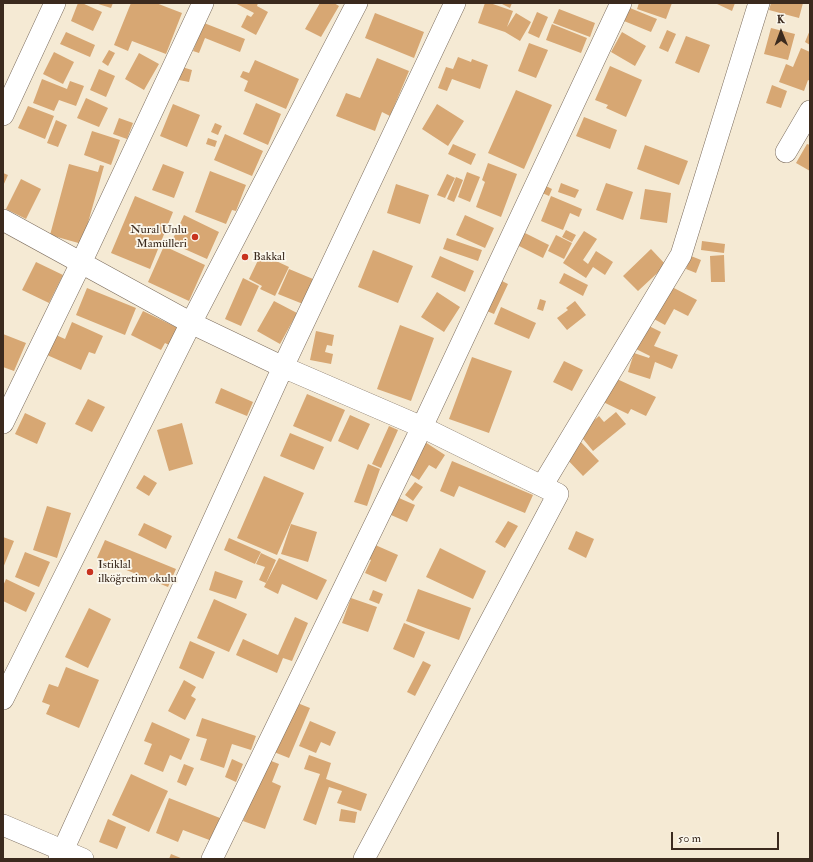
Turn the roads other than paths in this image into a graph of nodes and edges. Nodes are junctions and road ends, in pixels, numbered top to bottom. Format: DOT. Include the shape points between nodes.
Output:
graph roads {
  1 [pos="55,3"];
  2 [pos="203,3"];
  3 [pos="357,3"];
  4 [pos="455,3"];
  5 [pos="621,3"];
  6 [pos="759,3"];
  7 [pos="810,111"];
  8 [pos="3,115"];
  9 [pos="786,152"];
  10 [pos="3,220"];
  11 [pos="81,263"];
  12 [pos="191,324"];
  13 [pos="283,367"];
  14 [pos="3,423"];
  15 [pos="422,427"];
  16 [pos="542,486"];
  17 [pos="3,699"];
  18 [pos="3,825"];
  19 [pos="61,855"];
  20 [pos="83,859"];
  21 [pos="212,859"];
  22 [pos="364,859"];
  1 -- 8 [label="street"];
  2 -- 11 [label="street"];
  3 -- 12 [label="street"];
  4 -- 13 [label="street"];
  5 -- 15 [label="street"];
  6 -- 16 [label="street" via="682,255"];
  7 -- 9 [label="street"];
  10 -- 11 [label="street"];
  11 -- 12 [label="street"];
  11 -- 14 [label="street"];
  12 -- 13 [label="street"];
  12 -- 17 [label="street"];
  13 -- 15 [label="street"];
  13 -- 19 [label="street"];
  15 -- 16 [label="street"];
  15 -- 21 [label="street"];
  16 -- 22 [label="street" via="558,494"];
  18 -- 19 [label="street"];
  19 -- 20 [label="street"];
}
